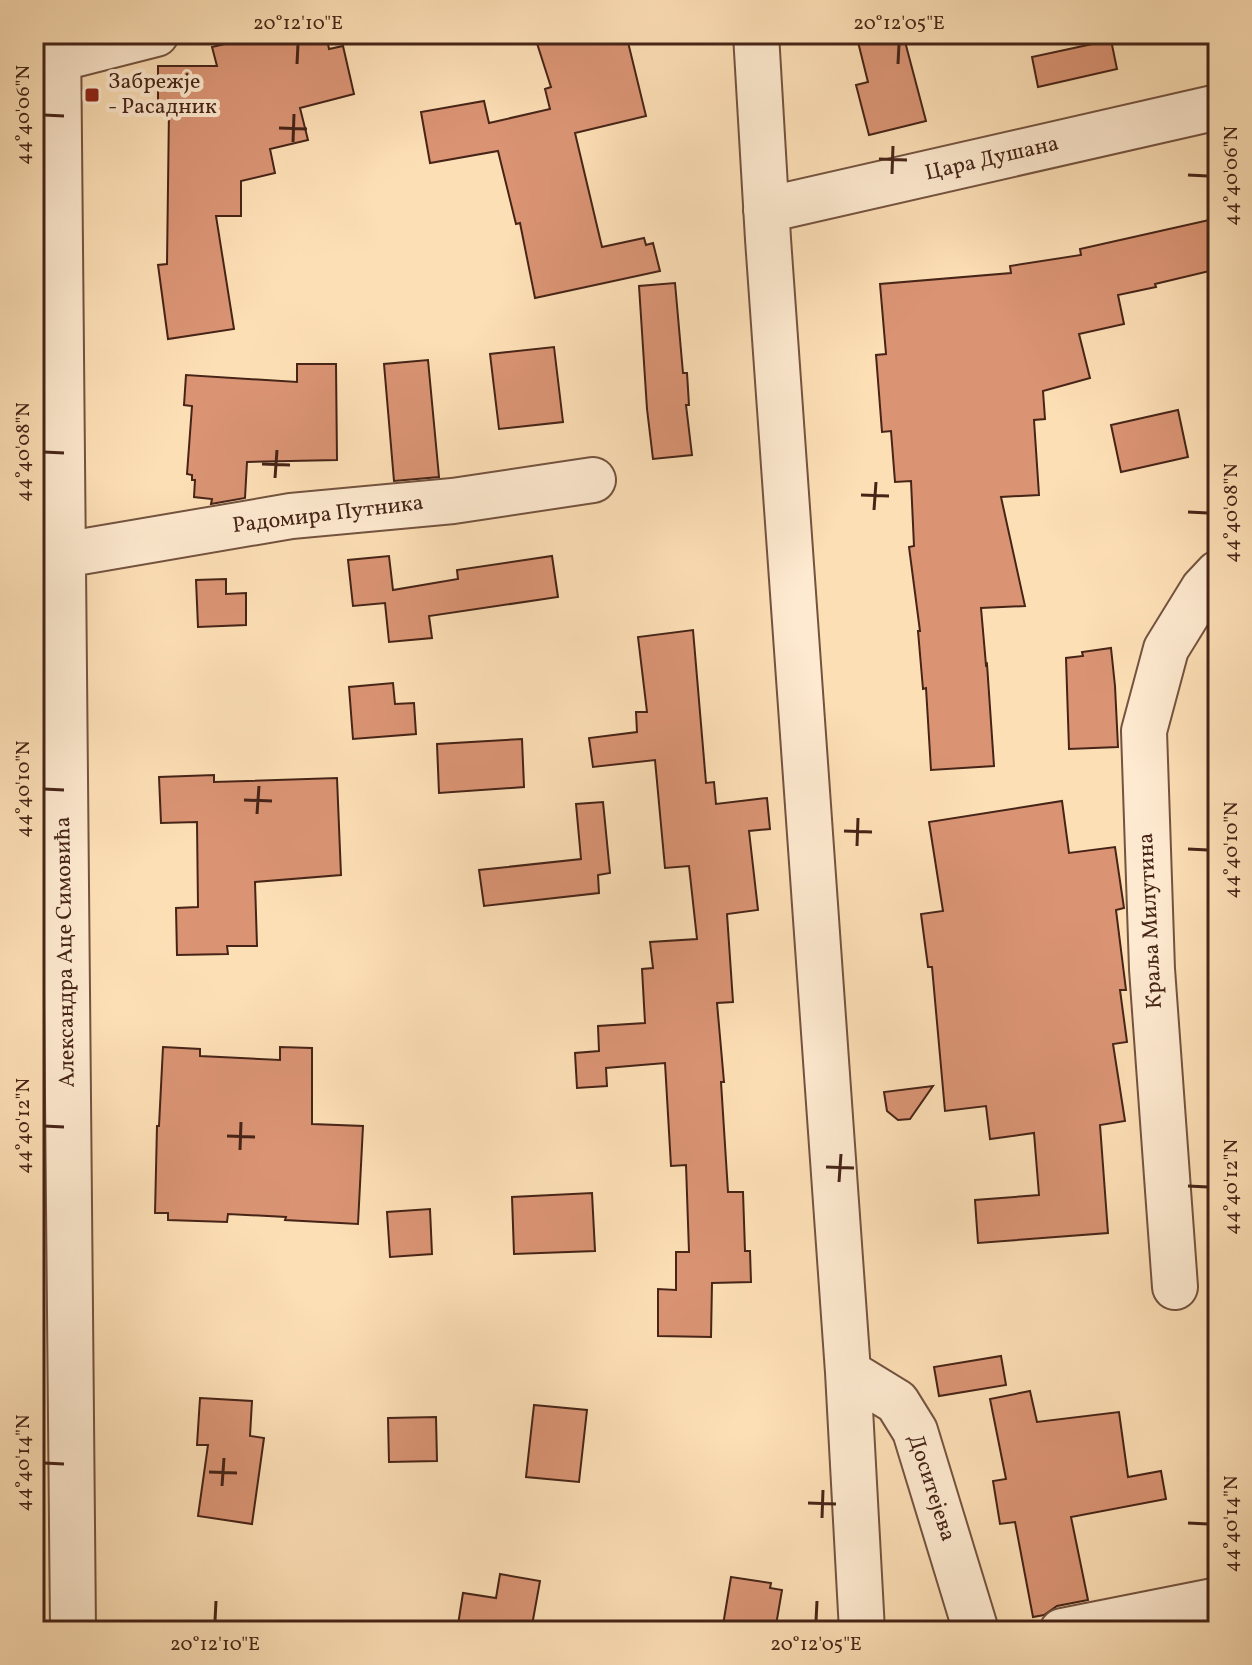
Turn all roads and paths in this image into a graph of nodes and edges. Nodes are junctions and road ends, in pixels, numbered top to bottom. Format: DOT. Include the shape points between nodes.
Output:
graph roads {
  1 [pos="156,34"];
  2 [pos="756,34"];
  3 [pos="50,53"];
  4 [pos="1218,107"];
  5 [pos="766,210"];
  6 [pos="593,480"];
  7 [pos="63,555"];
  8 [pos="1218,573"];
  9 [pos="1175,1287"];
  10 [pos="848,1372"];
  11 [pos="1218,1600"];
  12 [pos="73,1631"];
  13 [pos="862,1631"];
  14 [pos="976,1631"];
  15 [pos="1062,1631"];
  1 -- 3 [label="street"];
  2 -- 5 [label="street"];
  3 -- 7 [label="street, Александра Аце Симовића"];
  4 -- 5 [label="street, Цара Душана"];
  5 -- 10 [label="street"];
  6 -- 7 [label="street, Радомира Путника" via="453,501 291,516"];
  7 -- 12 [label="street, Александра Аце Симовића"];
  8 -- 9 [label="street, Краља Милутина" via="1166,649 1144,731 1152,969"];
  10 -- 13 [label="street"];
  10 -- 14 [label="street, Доситејева" via="897,1402 915,1431"];
  11 -- 15 [label="street"];
}
